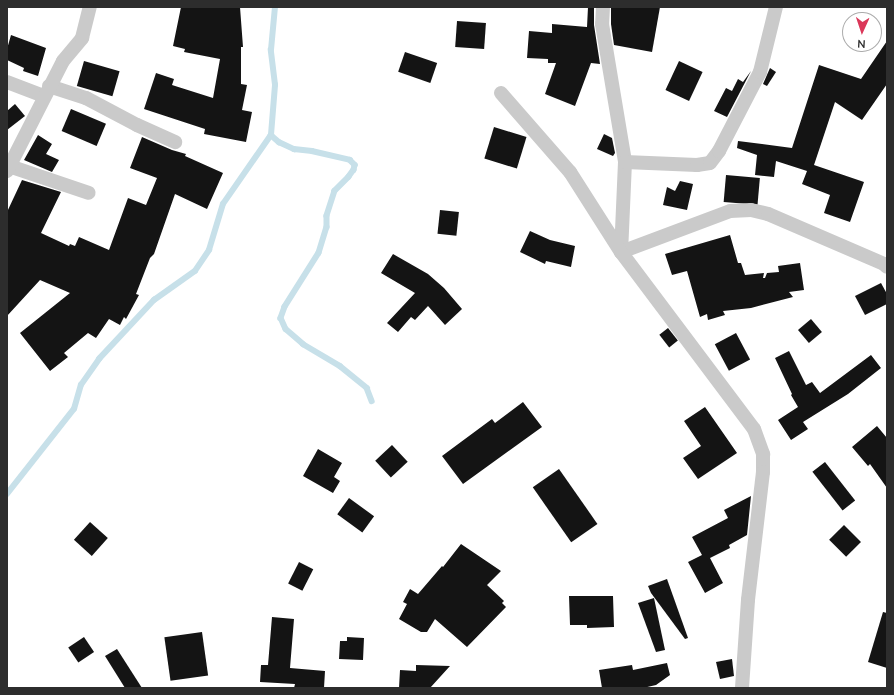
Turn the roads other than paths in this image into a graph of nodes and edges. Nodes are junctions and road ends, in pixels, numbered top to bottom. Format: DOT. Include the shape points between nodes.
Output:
graph roads {
  1 [pos="90,7"];
  2 [pos="602,7"];
  3 [pos="776,7"];
  4 [pos="7,82"];
  5 [pos="47,91"];
  6 [pos="501,93"];
  7 [pos="175,142"];
  8 [pos="625,162"];
  9 [pos="8,169"];
  10 [pos="89,193"];
  11 [pos="621,252"];
  12 [pos="887,267"];
  13 [pos="742,688"];
  1 -- 5 [label="street" via="82,38 63,61"];
  2 -- 8 [label="street" via="602,24"];
  3 -- 8 [label="street" via="760,72 719,151 710,163 696,165"];
  4 -- 5 [label="street"];
  5 -- 7 [label="street" via="86,98"];
  5 -- 9 [label="street"];
  6 -- 11 [label="street" via="570,172"];
  8 -- 11 [label="street"];
  9 -- 10 [label="street"];
  11 -- 12 [label="street" via="730,212 751,210 768,214"];
  11 -- 13 [label="street" via="754,429 763,454"];
}
